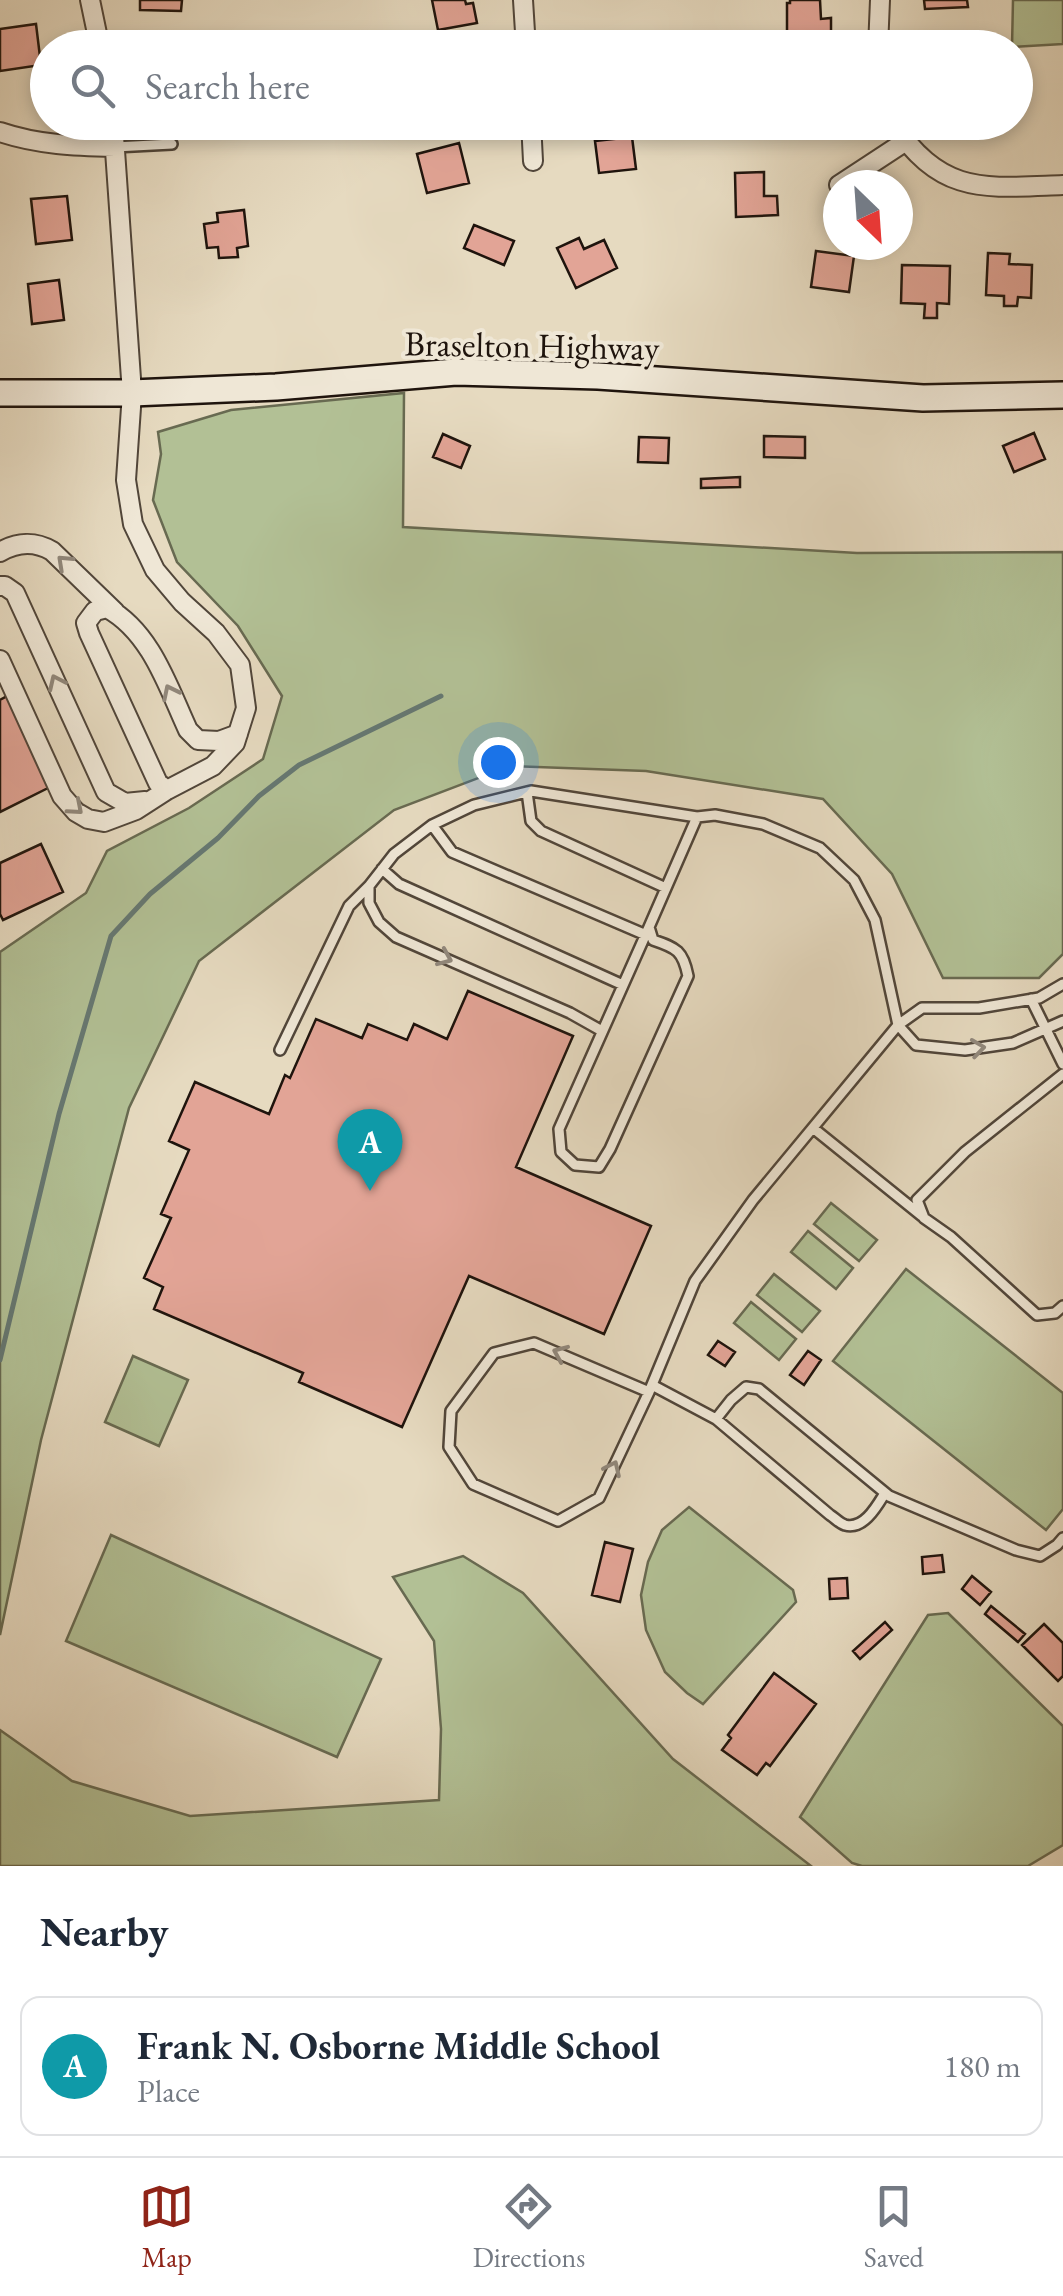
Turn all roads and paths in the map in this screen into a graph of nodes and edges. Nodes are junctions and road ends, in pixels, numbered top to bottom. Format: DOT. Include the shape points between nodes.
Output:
graph roads {
  1 [pos="90,0"];
  2 [pos="522,0"];
  3 [pos="880,0"];
  4 [pos="96,30"];
  5 [pos="524,30"];
  6 [pos="879,30"];
  7 [pos="0,132"];
  8 [pos="115,140"];
  9 [pos="532,140"];
  10 [pos="906,142"];
  11 [pos="172,144"];
  12 [pos="116,147"];
  13 [pos="534,161"];
  14 [pos="862,170"];
  15 [pos="1063,184"];
  16 [pos="0,393"];
  17 [pos="132,393"];
  18 [pos="1063,395"];
  19 [pos="0,552"];
  20 [pos="0,586"];
  21 [pos="115,612"];
  22 [pos="0,660"];
  23 [pos="238,734"];
  24 [pos="167,790"];
  25 [pos="527,792"];
  26 [pos="143,806"];
  27 [pos="697,817"];
  28 [pos="432,825"];
  29 [pos="382,870"];
  30 [pos="369,886"];
  31 [pos="666,888"];
  32 [pos="648,931"];
  33 [pos="1063,984"];
  34 [pos="623,985"];
  35 [pos="1031,999"];
  36 [pos="1063,1021"];
  37 [pos="898,1025"];
  38 [pos="1046,1029"];
  39 [pos="602,1031"];
  40 [pos="280,1050"];
  41 [pos="1063,1064"];
  42 [pos="1063,1074"];
  43 [pos="813,1128"];
  44 [pos="924,1218"];
  45 [pos="1059,1310"];
  46 [pos="1063,1322"];
  47 [pos="651,1388"];
  48 [pos="716,1419"];
  49 [pos="885,1494"];
  50 [pos="1063,1538"];
  1 -- 4 [label="street"];
  2 -- 5 [label="street"];
  3 -- 6 [label="street"];
  7 -- 12 [label="street" via="66,146"];
  8 -- 12 [label="street"];
  9 -- 13 [label="street"];
  10 -- 14 [label="street"];
  10 -- 15 [label="street" via="957,181 992,188"];
  11 -- 12 [label="lane"];
  12 -- 17 [label="street"];
  16 -- 17 [label="main road, Braselton Highway"];
  17 -- 18 [label="main road, Braselton Highway" via="456,372 922,398"];
  17 -- 23 [label="street" via="126,480 133,524 155,570 240,665 246,708"];
  21 -- 19 [label="street, one-way" via="40,544"];
  26 -- 20 [label="street, one-way" via="106,792 14,593"];
  23 -- 21 [label="street, one-way" via="198,740 143,639"];
  21 -- 24 [label="street" via="95,610 86,623 158,783"];
  22 -- 26 [label="street, one-way" via="62,796 76,812 104,822"];
  23 -- 24 [label="street" via="213,766"];
  24 -- 26 [label="street"];
  25 -- 27 [label="lane"];
  25 -- 28 [label="lane" via="474,805"];
  25 -- 31 [label="lane" via="531,821 541,831"];
  27 -- 31 [label="lane"];
  27 -- 37 [label="lane" via="763,824 820,848 854,880 876,920"];
  28 -- 29 [label="lane"];
  28 -- 32 [label="lane" via="452,852"];
  29 -- 30 [label="lane"];
  29 -- 34 [label="lane" via="399,884"];
  30 -- 39 [label="lane, one-way" via="378,922 396,938"];
  30 -- 40 [label="lane" via="349,906"];
  31 -- 32 [label="lane"];
  32 -- 34 [label="lane"];
  32 -- 39 [label="lane" via="675,947 688,976 610,1149 599,1167 575,1165 561,1152 559,1129"];
  33 -- 35 [label="lane"];
  34 -- 39 [label="lane"];
  35 -- 37 [label="lane" via="922,1008"];
  35 -- 38 [label="lane"];
  36 -- 38 [label="lane"];
  37 -- 38 [label="lane, one-way" via="916,1045 964,1050"];
  37 -- 43 [label="lane"];
  38 -- 41 [label="lane"];
  42 -- 44 [label="lane" via="917,1200"];
  43 -- 44 [label="lane"];
  43 -- 47 [label="lane" via="694,1281"];
  44 -- 45 [label="lane" via="1037,1315"];
  45 -- 46 [label="lane"];
  47 -- 47 [label="lane, one-way" via="534,1343 494,1353 451,1411 449,1447 473,1484 558,1521 599,1498"];
  47 -- 48 [label="lane"];
  48 -- 49 [label="lane" via="846,1525 871,1514"];
  48 -- 49 [label="lane" via="746,1387 759,1388"];
  49 -- 50 [label="lane" via="1040,1556"];
}
